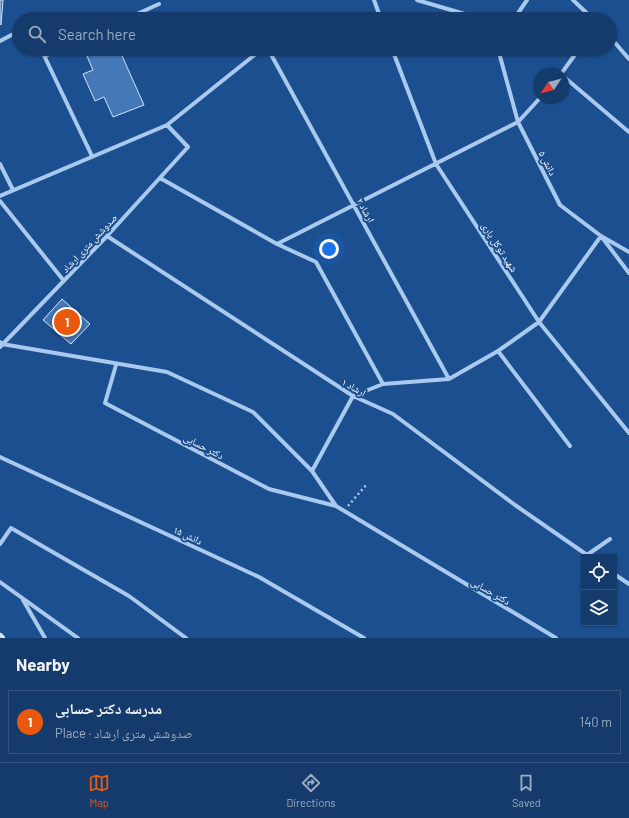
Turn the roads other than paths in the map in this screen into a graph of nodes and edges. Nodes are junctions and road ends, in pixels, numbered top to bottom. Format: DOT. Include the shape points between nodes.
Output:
graph roads {
  1 [pos="374,0"];
  2 [pos="416,0"];
  3 [pos="527,0"];
  4 [pos="572,0"];
  5 [pos="159,4"];
  6 [pos="141,12"];
  7 [pos="378,12"];
  8 [pos="458,12"];
  9 [pos="519,12"];
  10 [pos="585,12"];
  11 [pos="12,35"];
  12 [pos="0,41"];
  13 [pos="617,45"];
  14 [pos="45,56"];
  15 [pos="253,56"];
  16 [pos="272,56"];
  17 [pos="395,56"];
  18 [pos="500,56"];
  19 [pos="574,56"];
  20 [pos="629,59"];
  21 [pos="567,68"];
  22 [pos="569,81"];
  23 [pos="534,104"];
  24 [pos="518,122"];
  25 [pos="167,124"];
  26 [pos="629,132"];
  27 [pos="92,156"];
  28 [pos="0,164"];
  29 [pos="436,164"];
  30 [pos="160,178"];
  31 [pos="13,190"];
  32 [pos="0,196"];
  33 [pos="0,201"];
  34 [pos="354,205"];
  35 [pos="106,236"];
  36 [pos="601,236"];
  37 [pos="276,244"];
  38 [pos="629,252"];
  39 [pos="629,273"];
  40 [pos="64,281"];
  41 [pos="539,322"];
  42 [pos="1,345"];
  43 [pos="498,351"];
  44 [pos="116,365"];
  45 [pos="449,379"];
  46 [pos="383,384"];
  47 [pos="353,396"];
  48 [pos="629,433"];
  49 [pos="570,446"];
  50 [pos="0,457"];
  51 [pos="312,471"];
  52 [pos="336,506"];
  53 [pos="610,539"];
  54 [pos="0,544"];
  55 [pos="585,554"];
  56 [pos="591,554"];
  57 [pos="617,576"];
  58 [pos="0,582"];
  59 [pos="629,584"];
  60 [pos="22,598"];
  61 [pos="45,638"];
  62 [pos="78,638"];
  63 [pos="186,638"];
  64 [pos="364,638"];
  65 [pos="556,638"];
  1 -- 7 [label="street"];
  2 -- 8 [label="street"];
  3 -- 9 [label="street"];
  4 -- 10 [label="street"];
  5 -- 6 [label="street"];
  11 -- 12 [label="street"];
  13 -- 20 [label="street"];
  14 -- 27 [label="street"];
  15 -- 25 [label="street"];
  16 -- 34 [label="street, ارشاد ۲"];
  17 -- 29 [label="street, شهید توکل یاری"];
  18 -- 24 [label="street, دانش ۵"];
  19 -- 21 [label="street"];
  22 -- 26 [label="street"];
  23 -- 24 [label="street"];
  24 -- 29 [label="street"];
  24 -- 36 [label="street, دانش ۵" via="560,205"];
  25 -- 27 [label="street"];
  25 -- 30 [label="street, صدوشش متری ارشاد" via="188,147"];
  27 -- 31 [label="street"];
  28 -- 31 [label="street"];
  29 -- 34 [label="street"];
  29 -- 41 [label="street, شهید توکل یاری"];
  30 -- 35 [label="street, صدوشش متری ارشاد"];
  30 -- 37 [label="street"];
  31 -- 32 [label="street"];
  33 -- 40 [label="street"];
  34 -- 37 [label="street"];
  34 -- 45 [label="street, ارشاد ۲"];
  35 -- 40 [label="street, صدوشش متری ارشاد"];
  35 -- 47 [label="street, ارشاد ۱"];
  36 -- 38 [label="street, دانش ۵"];
  36 -- 39 [label="street"];
  36 -- 41 [label="street"];
  37 -- 46 [label="street" via="316,262"];
  40 -- 42 [label="street, صدوشش متری ارشاد"];
  41 -- 43 [label="street"];
  41 -- 48 [label="street, شهید توکل یاری"];
  42 -- 44 [label="street, دکتر حسابی"];
  43 -- 45 [label="street"];
  43 -- 49 [label="street"];
  44 -- 51 [label="street, دکتر حسابی" via="167,372 253,412"];
  44 -- 52 [label="street, دکتر حسابی" via="105,403 269,489"];
  45 -- 46 [label="street"];
  46 -- 47 [label="street"];
  47 -- 51 [label="street"];
  47 -- 55 [label="street, ارشاد ۱" via="393,414"];
  50 -- 64 [label="street, دانش ۱۵" via="259,577"];
  51 -- 52 [label="street, دکتر حسابی"];
  52 -- 65 [label="street, دکتر حسابی"];
  53 -- 56 [label="street"];
  54 -- 63 [label="street" via="11,528 129,596"];
  57 -- 59 [label="street"];
  58 -- 60 [label="street"];
  60 -- 61 [label="street"];
  60 -- 62 [label="street"];
}
